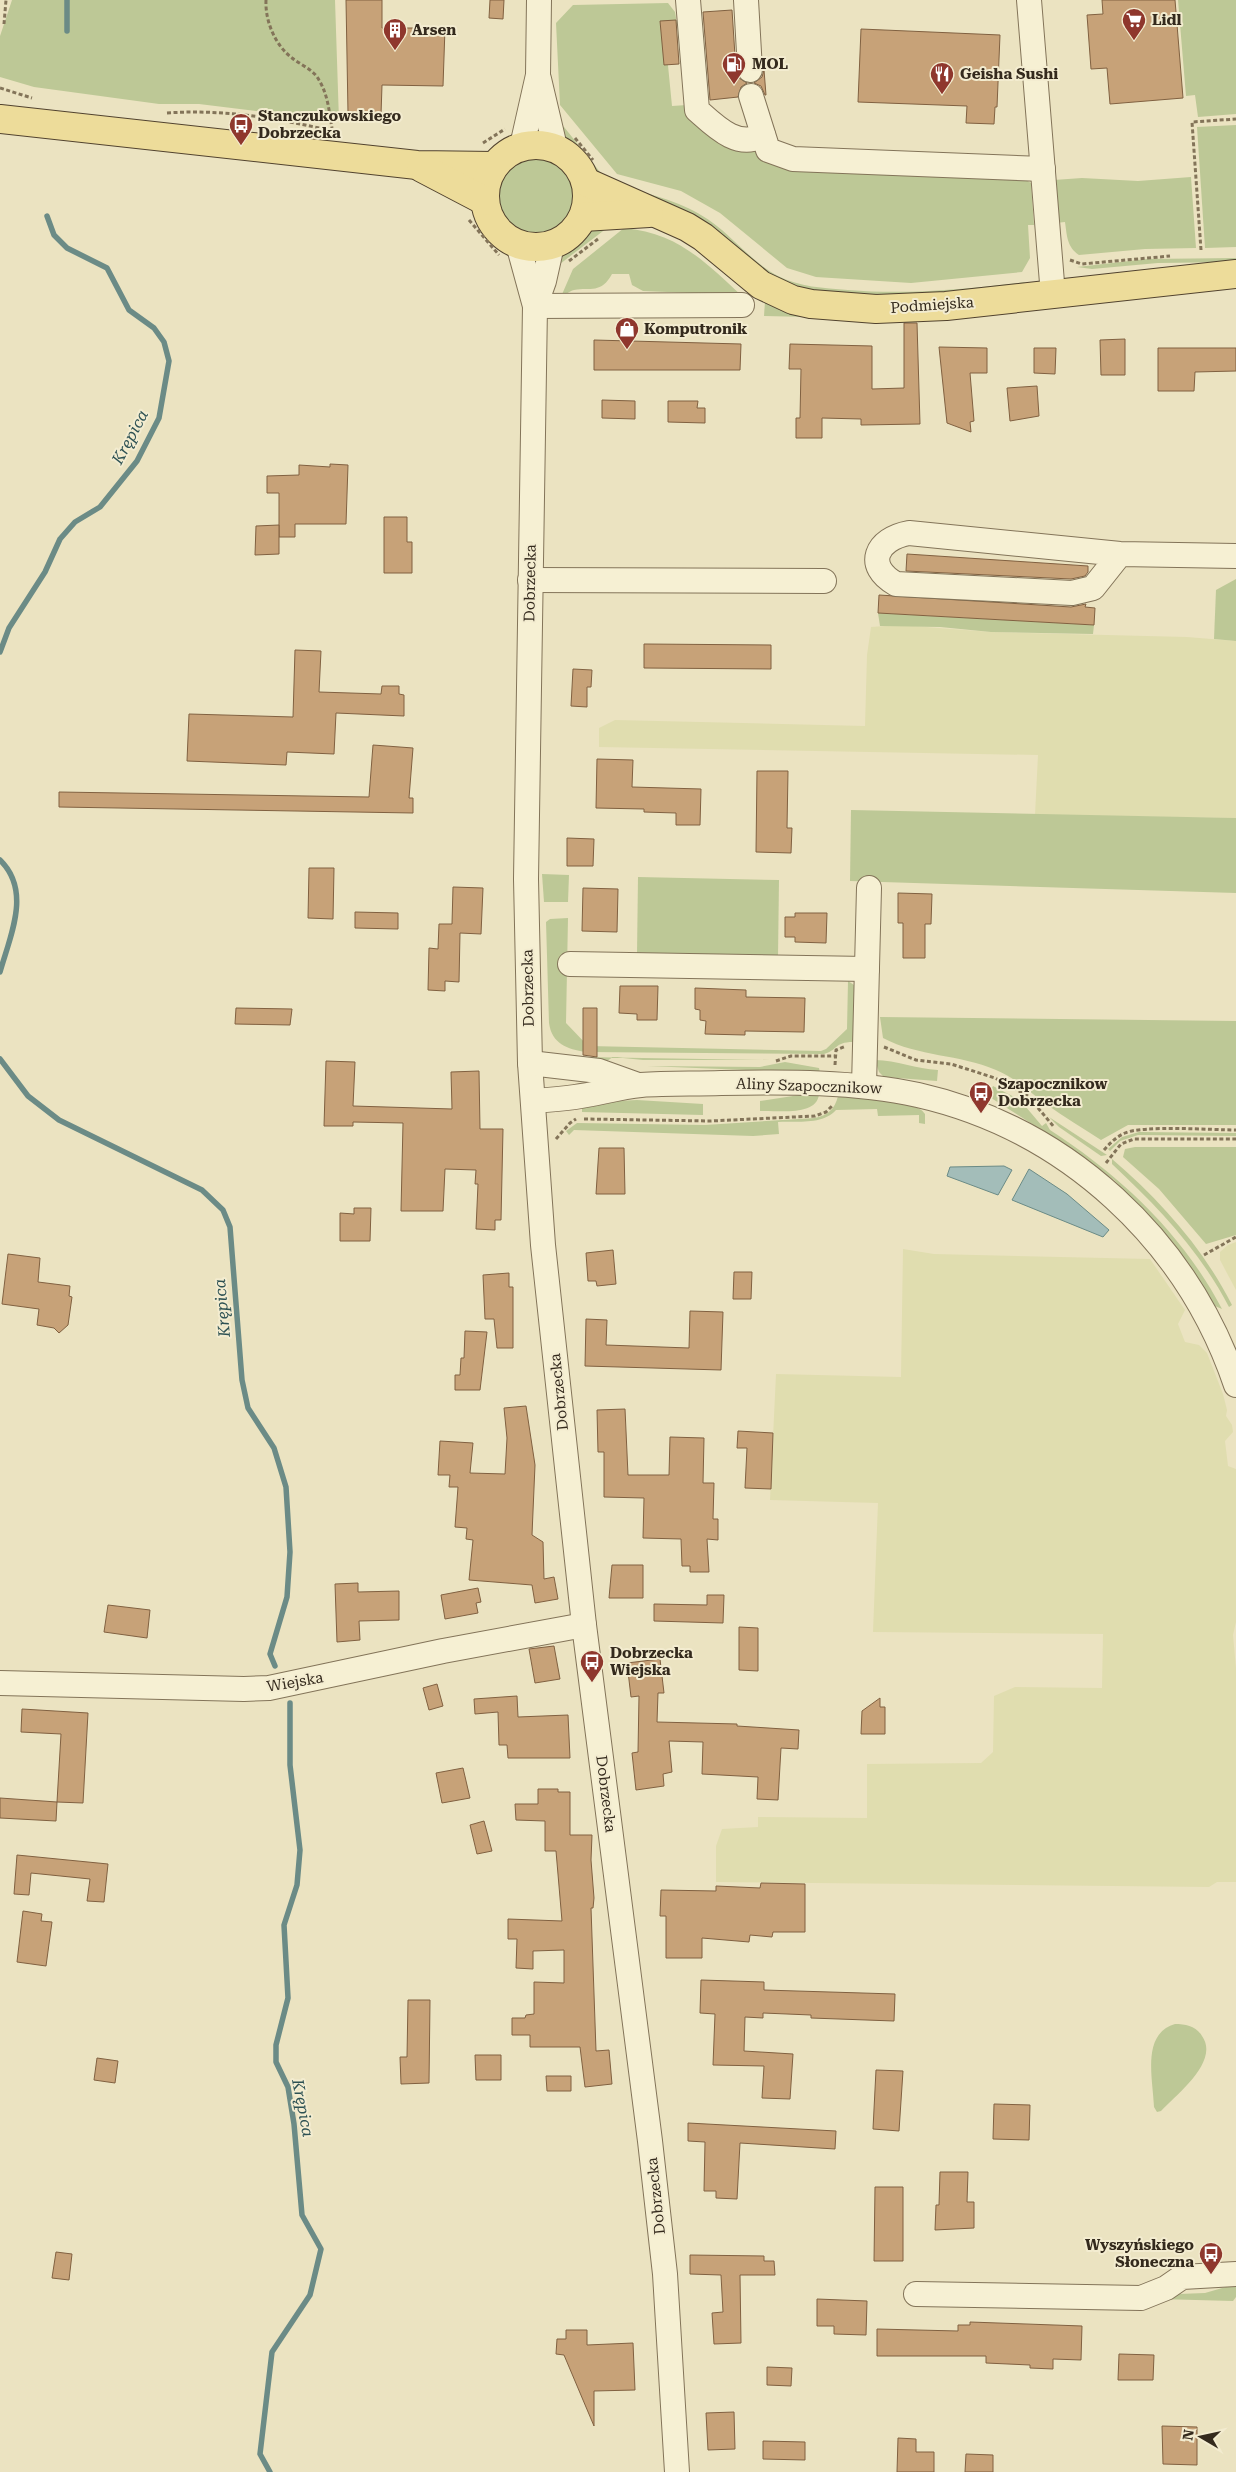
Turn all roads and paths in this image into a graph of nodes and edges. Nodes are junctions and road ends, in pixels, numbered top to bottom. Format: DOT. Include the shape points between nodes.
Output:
graph roads {
  1 [pos="6,0"];
  2 [pos="266,0"];
  3 [pos="539,0"];
  4 [pos="688,0"];
  5 [pos="746,0"];
  6 [pos="1029,0"];
  7 [pos="4,24"];
  8 [pos="750,70"];
  9 [pos="0,88"];
  10 [pos="751,96"];
  11 [pos="35,99"];
  12 [pos="163,113"];
  13 [pos="6,118"];
  14 [pos="1236,119"];
  15 [pos="332,128"];
  16 [pos="533,129"];
  17 [pos="338,132"];
  18 [pos="763,135"];
  19 [pos="488,155"];
  20 [pos="417,165"];
  21 [pos="1043,169"];
  22 [pos="591,173"];
  23 [pos="485,201"];
  24 [pos="652,213"];
  25 [pos="583,217"];
  26 [pos="518,244"];
  27 [pos="552,245"];
  28 [pos="1201,250"];
  29 [pos="1172,256"];
  30 [pos="1069,259"];
  31 [pos="1236,274"];
  32 [pos="1053,294"];
  33 [pos="742,305"];
  34 [pos="535,306"];
  35 [pos="1120,554"];
  36 [pos="1236,556"];
  37 [pos="530,580"];
  38 [pos="824,581"];
  39 [pos="869,888"];
  40 [pos="570,964"];
  41 [pos="867,969"];
  42 [pos="835,1056"];
  43 [pos="530,1063"];
  44 [pos="835,1084"];
  45 [pos="640,1085"];
  46 [pos="864,1086"];
  47 [pos="533,1101"];
  48 [pos="1236,1130"];
  49 [pos="1236,1139"];
  50 [pos="555,1140"];
  51 [pos="1104,1150"];
  52 [pos="1106,1163"];
  53 [pos="1236,1237"];
  54 [pos="1204,1255"];
  55 [pos="1236,1385"];
  56 [pos="584,1626"];
  57 [pos="0,1683"];
  58 [pos="1236,2274"];
  59 [pos="916,2294"];
  60 [pos="677,2472"];
  1 -- 7 [label="path"];
  2 -- 15 [label="path" via="275,38 290,57 313,73 327,94"];
  3 -- 16 [label="street"];
  4 -- 18 [label="street" via="697,110 723,133 746,140"];
  5 -- 8 [label="street"];
  6 -- 21 [label="street"];
  9 -- 11 [label="path"];
  10 -- 18 [label="street"];
  12 -- 17 [label="path" via="198,111 267,117"];
  13 -- 20 [label="main road" via="146,137"];
  14 -- 28 [label="path" via="1192,122"];
  16 -- 19 [label="main road" via="512,150"];
  16 -- 19 [label="path" via="517,121"];
  16 -- 22 [label="main road" via="533,144 555,147"];
  16 -- 22 [label="path" via="561,120"];
  18 -- 21 [label="street" via="768,150 793,159"];
  19 -- 20 [label="main road"];
  19 -- 23 [label="main road"];
  20 -- 23 [label="main road"];
  21 -- 32 [label="street"];
  22 -- 24 [label="main road, Podmiejska"];
  22 -- 25 [label="main road"];
  23 -- 26 [label="main road" via="495,227"];
  24 -- 25 [label="main road"];
  24 -- 32 [label="main road, Podmiejska" via="703,237 761,285 810,304 911,308"];
  25 -- 27 [label="main road" via="570,234"];
  26 -- 27 [label="main road"];
  26 -- 34 [label="street"];
  27 -- 34 [label="street"];
  29 -- 30 [label="path" via="1082,264"];
  31 -- 32 [label="main road, Podmiejska"];
  33 -- 34 [label="street"];
  34 -- 37 [label="street, Dobrzecka"];
  35 -- 35 [label="street" via="908,534 883,544 877,561 884,577 896,584 1072,593 1093,588"];
  35 -- 36 [label="street"];
  37 -- 38 [label="street"];
  37 -- 43 [label="street, Dobrzecka" via="526,879"];
  39 -- 41 [label="street"];
  40 -- 41 [label="street"];
  41 -- 46 [label="street"];
  42 -- 44 [label="path"];
  43 -- 45 [label="street, Aliny Szapocznikow" via="599,1071"];
  43 -- 47 [label="street, Dobrzecka"];
  44 -- 45 [label="street, Aliny Szapocznikow"];
  44 -- 46 [label="street, Aliny Szapocznikow"];
  44 -- 50 [label="path" via="833,1104 821,1114 711,1122 582,1118 570,1123"];
  45 -- 47 [label="street, Aliny Szapocznikow"];
  46 -- 55 [label="street, Aliny Szapocznikow" via="918,1095 974,1112 1024,1134 1090,1176 1129,1211 1181,1274 1211,1324"];
  47 -- 56 [label="street, Dobrzecka" via="543,1245"];
  48 -- 51 [label="path" via="1126,1132"];
  49 -- 52 [label="path" via="1134,1139 1121,1144"];
  53 -- 54 [label="path"];
  56 -- 57 [label="street, Wiejska" via="442,1651 269,1688"];
  56 -- 60 [label="street, Dobrzecka" via="660,2227"];
  58 -- 59 [label="street" via="1182,2277 1142,2298"];
}
